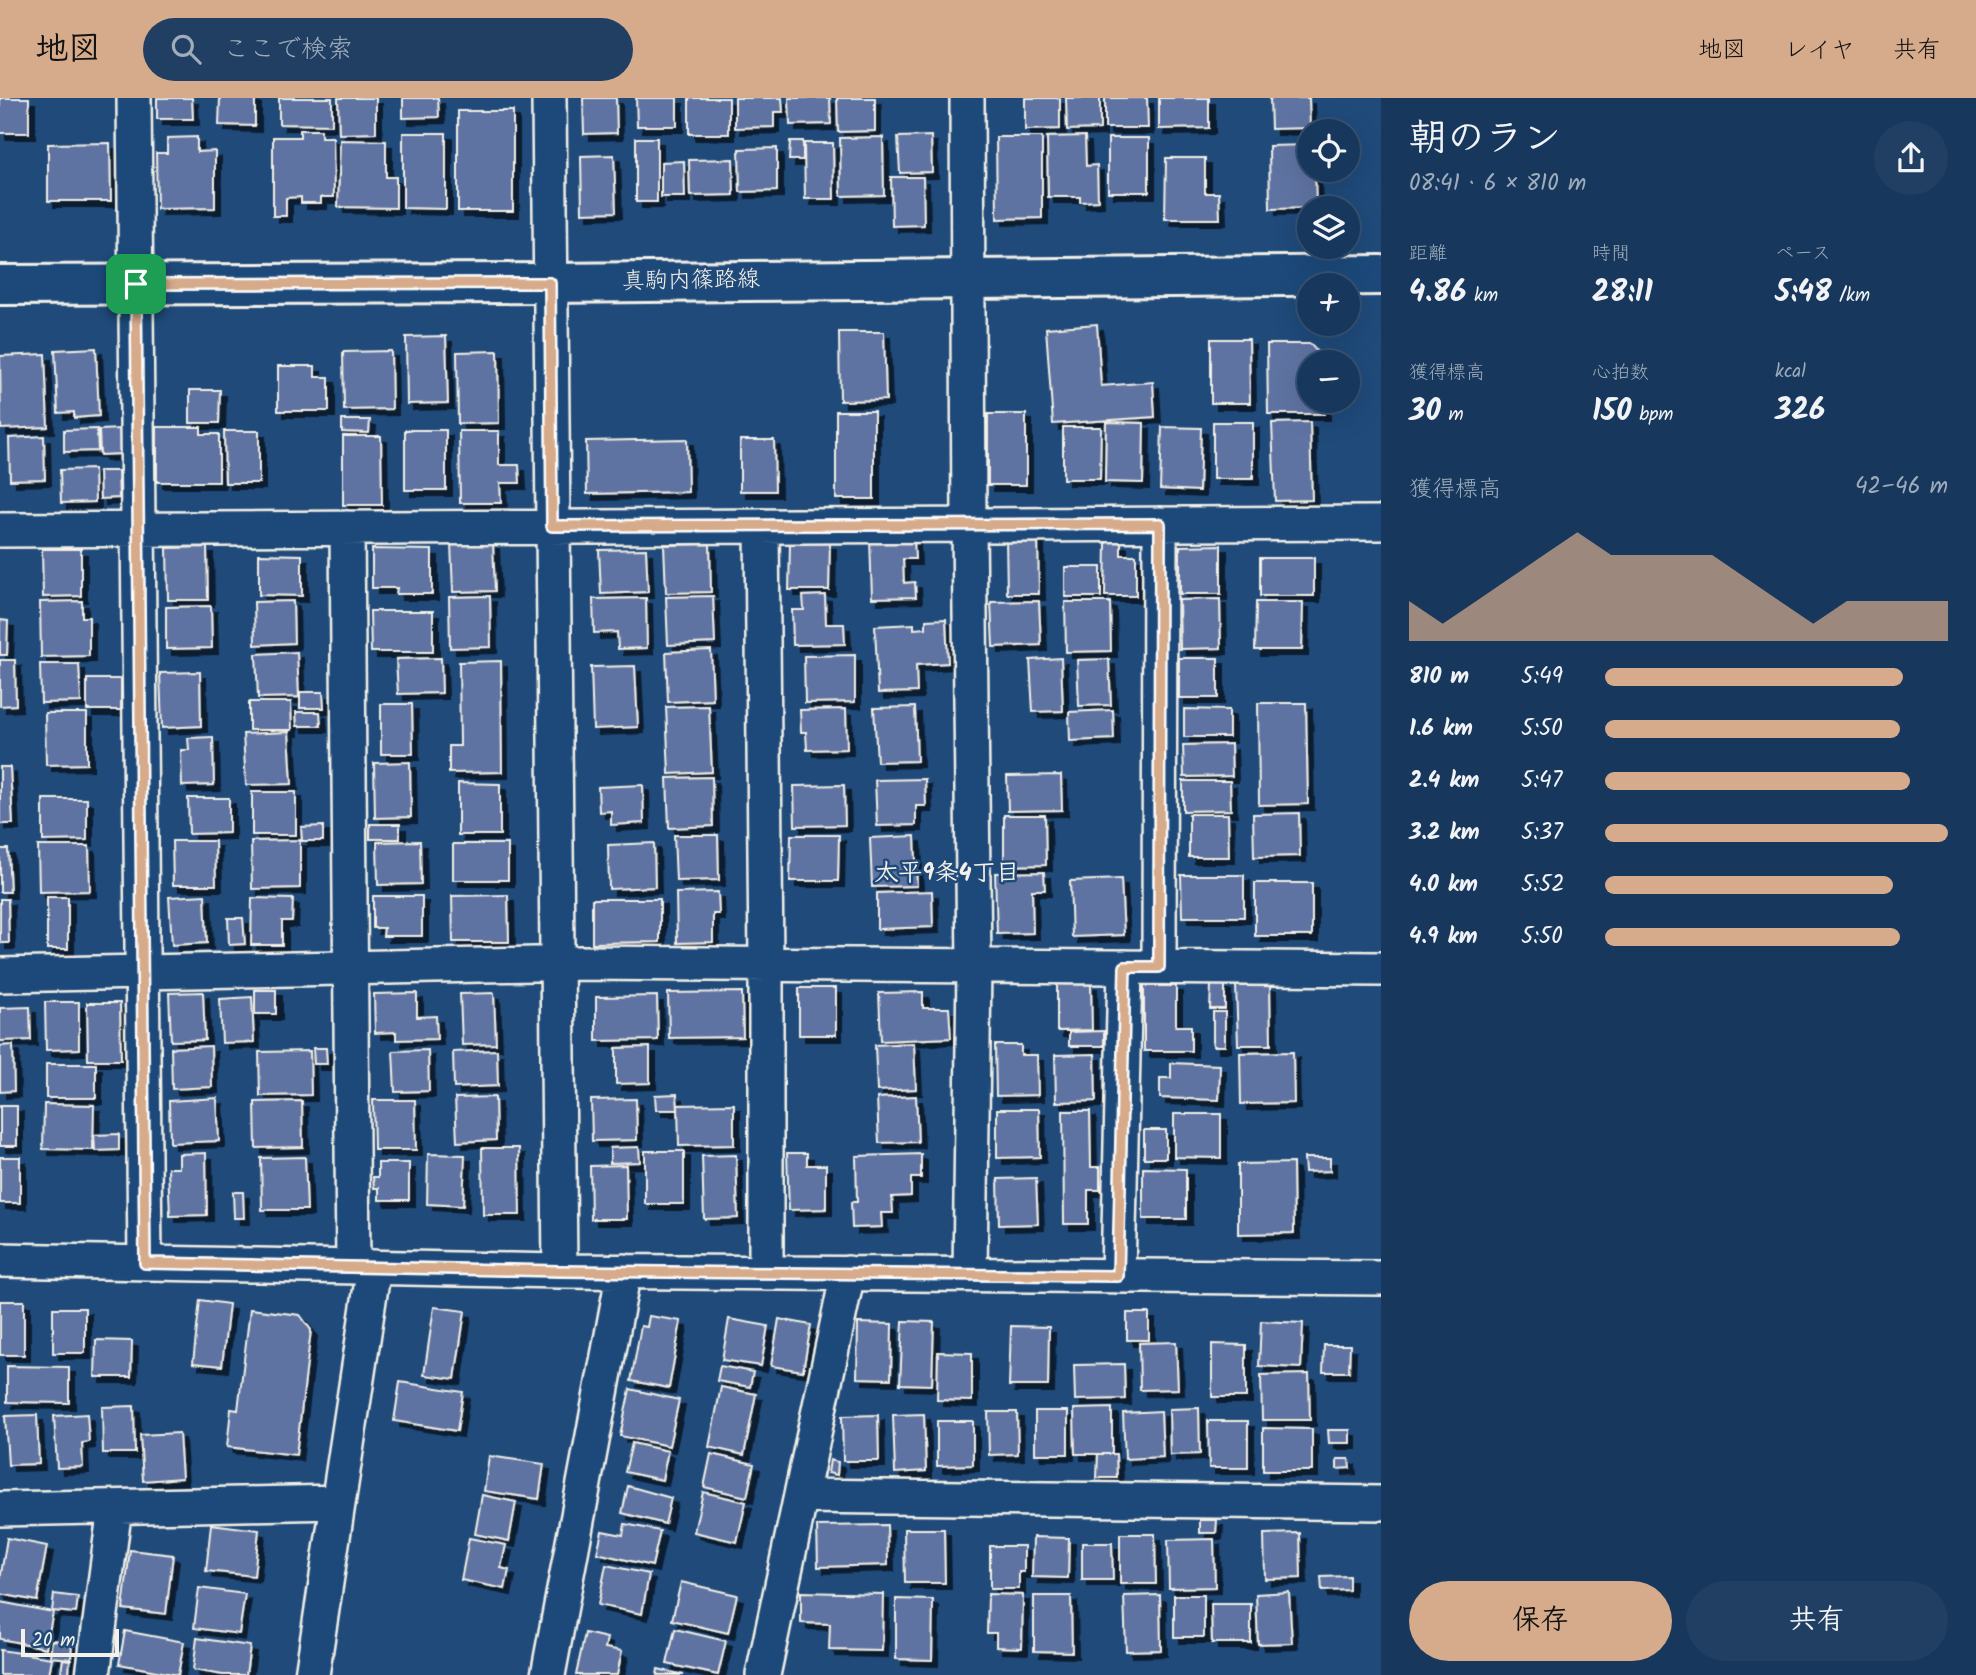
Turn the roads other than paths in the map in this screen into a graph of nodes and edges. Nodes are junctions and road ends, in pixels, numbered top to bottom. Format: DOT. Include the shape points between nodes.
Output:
graph roads {
  1 [pos="134,98"];
  2 [pos="549,98"];
  3 [pos="967,98"];
  4 [pos="1381,275"];
  5 [pos="968,279"];
  6 [pos="550,283"];
  7 [pos="136,284"];
  8 [pos="0,285"];
  9 [pos="1381,523"];
  10 [pos="1160,524"];
  11 [pos="968,525"];
  12 [pos="552,526"];
  13 [pos="762,526"];
  14 [pos="347,528"];
  15 [pos="139,529"];
  16 [pos="0,530"];
  17 [pos="557,963"];
  18 [pos="766,964"];
  19 [pos="974,966"];
  20 [pos="351,967"];
  21 [pos="1125,967"];
  22 [pos="1159,967"];
  23 [pos="1381,969"];
  24 [pos="142,972"];
  25 [pos="0,975"];
  26 [pos="0,1260"];
  27 [pos="145,1263"];
  28 [pos="364,1267"];
  29 [pos="560,1271"];
  30 [pos="624,1271"];
  31 [pos="766,1273"];
  32 [pos="848,1273"];
  33 [pos="970,1274"];
  34 [pos="1118,1276"];
  35 [pos="1381,1278"];
  36 [pos="801,1496"];
  37 [pos="338,1502"];
  38 [pos="1381,1503"];
  39 [pos="115,1507"];
  40 [pos="0,1509"];
  41 [pos="93,1675"];
  42 [pos="312,1675"];
  43 [pos="548,1675"];
  44 [pos="763,1675"];
  1 -- 7 [label="street"];
  2 -- 6 [label="street"];
  3 -- 5 [label="street"];
  4 -- 5 [label="main road, 真駒内篠路線"];
  5 -- 6 [label="main road, 真駒内篠路線"];
  5 -- 11 [label="street"];
  6 -- 7 [label="main road, 真駒内篠路線"];
  6 -- 12 [label="street"];
  7 -- 8 [label="main road, 真駒内篠路線"];
  7 -- 15 [label="street"];
  9 -- 10 [label="street"];
  10 -- 11 [label="street"];
  10 -- 22 [label="street"];
  11 -- 13 [label="street"];
  11 -- 19 [label="street"];
  12 -- 13 [label="street"];
  12 -- 14 [label="street"];
  12 -- 17 [label="street"];
  13 -- 18 [label="street"];
  14 -- 15 [label="street"];
  14 -- 20 [label="street"];
  15 -- 16 [label="street"];
  15 -- 24 [label="street"];
  17 -- 18 [label="street"];
  17 -- 20 [label="street"];
  17 -- 29 [label="street"];
  18 -- 19 [label="street"];
  18 -- 31 [label="street"];
  19 -- 21 [label="street"];
  19 -- 33 [label="street"];
  20 -- 24 [label="street"];
  20 -- 28 [label="street"];
  21 -- 22 [label="street"];
  21 -- 34 [label="street"];
  22 -- 23 [label="street"];
  24 -- 25 [label="street"];
  24 -- 27 [label="street"];
  26 -- 27 [label="street"];
  27 -- 28 [label="street"];
  28 -- 29 [label="street"];
  28 -- 37 [label="street"];
  29 -- 30 [label="street"];
  30 -- 31 [label="street"];
  30 -- 43 [label="street"];
  31 -- 32 [label="street"];
  32 -- 33 [label="street"];
  32 -- 36 [label="street"];
  33 -- 34 [label="street"];
  34 -- 35 [label="street"];
  36 -- 38 [label="street"];
  36 -- 44 [label="street"];
  37 -- 39 [label="street"];
  37 -- 42 [label="street"];
  39 -- 40 [label="street"];
  39 -- 41 [label="street"];
}
